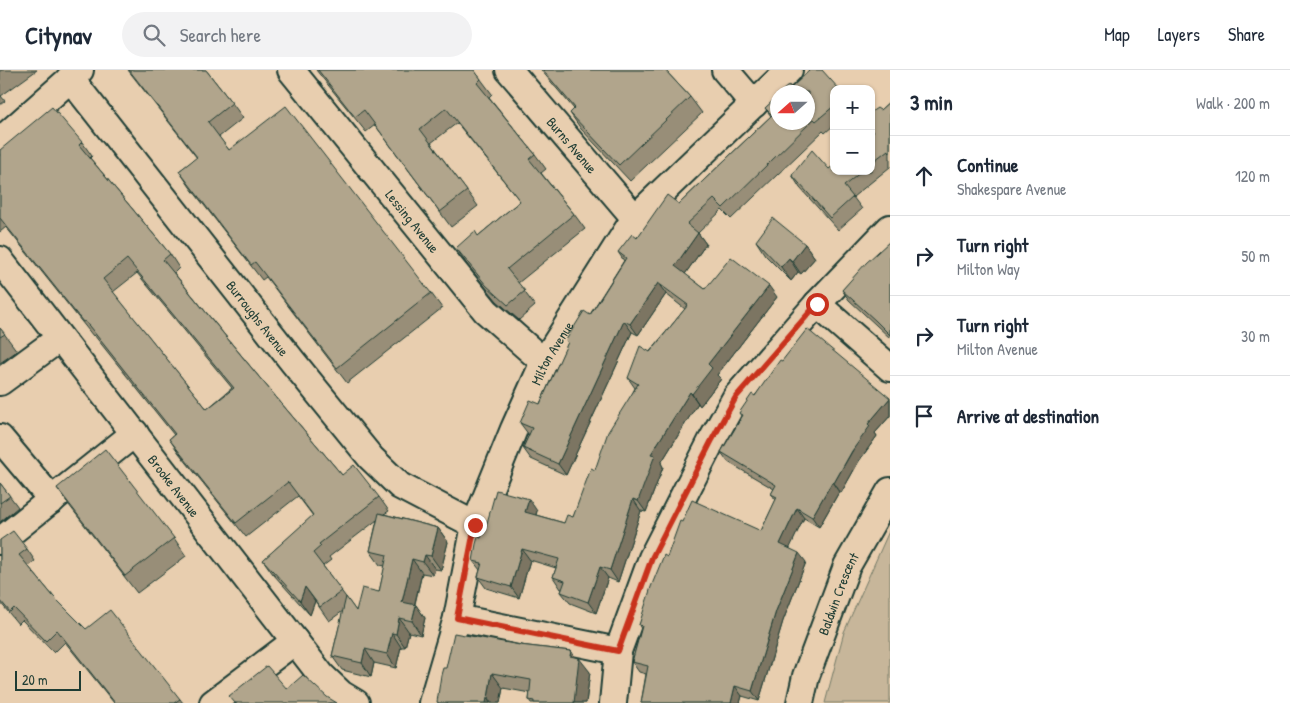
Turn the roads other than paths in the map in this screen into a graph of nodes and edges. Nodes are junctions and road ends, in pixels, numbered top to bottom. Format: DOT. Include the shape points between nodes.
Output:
graph roads {
  1 [pos="291,70"];
  2 [pos="509,70"];
  3 [pos="725,70"];
  4 [pos="790,70"];
  5 [pos="75,74"];
  6 [pos="754,104"];
  7 [pos="0,140"];
  8 [pos="635,218"];
  9 [pos="890,228"];
  10 [pos="0,260"];
  11 [pos="817,304"];
  12 [pos="60,338"];
  13 [pos="544,362"];
  14 [pos="890,368"];
  15 [pos="0,382"];
  16 [pos="135,433"];
  17 [pos="0,438"];
  18 [pos="890,491"];
  19 [pos="52,500"];
  20 [pos="475,525"];
  21 [pos="0,541"];
  22 [pos="457,618"];
  23 [pos="295,641"];
  24 [pos="618,651"];
  25 [pos="213,703"];
  26 [pos="356,703"];
  27 [pos="432,703"];
  28 [pos="613,703"];
  29 [pos="800,703"];
  1 -- 13 [label="street, Lessing Avenue" via="486,311"];
  2 -- 8 [label="street, Burns Avenue"];
  3 -- 6 [label="street"];
  4 -- 6 [label="street, Milton Avenue"];
  5 -- 7 [label="street"];
  5 -- 20 [label="street, Burroughs Avenue" via="287,355 371,458 400,486"];
  6 -- 8 [label="street, Milton Avenue"];
  8 -- 13 [label="street, Milton Avenue"];
  9 -- 11 [label="street"];
  10 -- 12 [label="street, Brooke Avenue"];
  11 -- 14 [label="street"];
  11 -- 24 [label="street" via="736,397 716,431 652,558"];
  12 -- 15 [label="street"];
  12 -- 16 [label="street, Brooke Avenue"];
  13 -- 20 [label="street, Milton Avenue"];
  16 -- 19 [label="street"];
  16 -- 23 [label="street, Brooke Avenue"];
  17 -- 19 [label="street"];
  18 -- 29 [label="street, Baldwin Crescent" via="847,566 806,676"];
  19 -- 21 [label="street"];
  20 -- 22 [label="street, Milton Avenue"];
  22 -- 24 [label="street"];
  22 -- 27 [label="street, Milton Avenue"];
  23 -- 25 [label="street"];
  23 -- 26 [label="street, Brooke Avenue" via="322,676"];
  24 -- 28 [label="street"];
}
